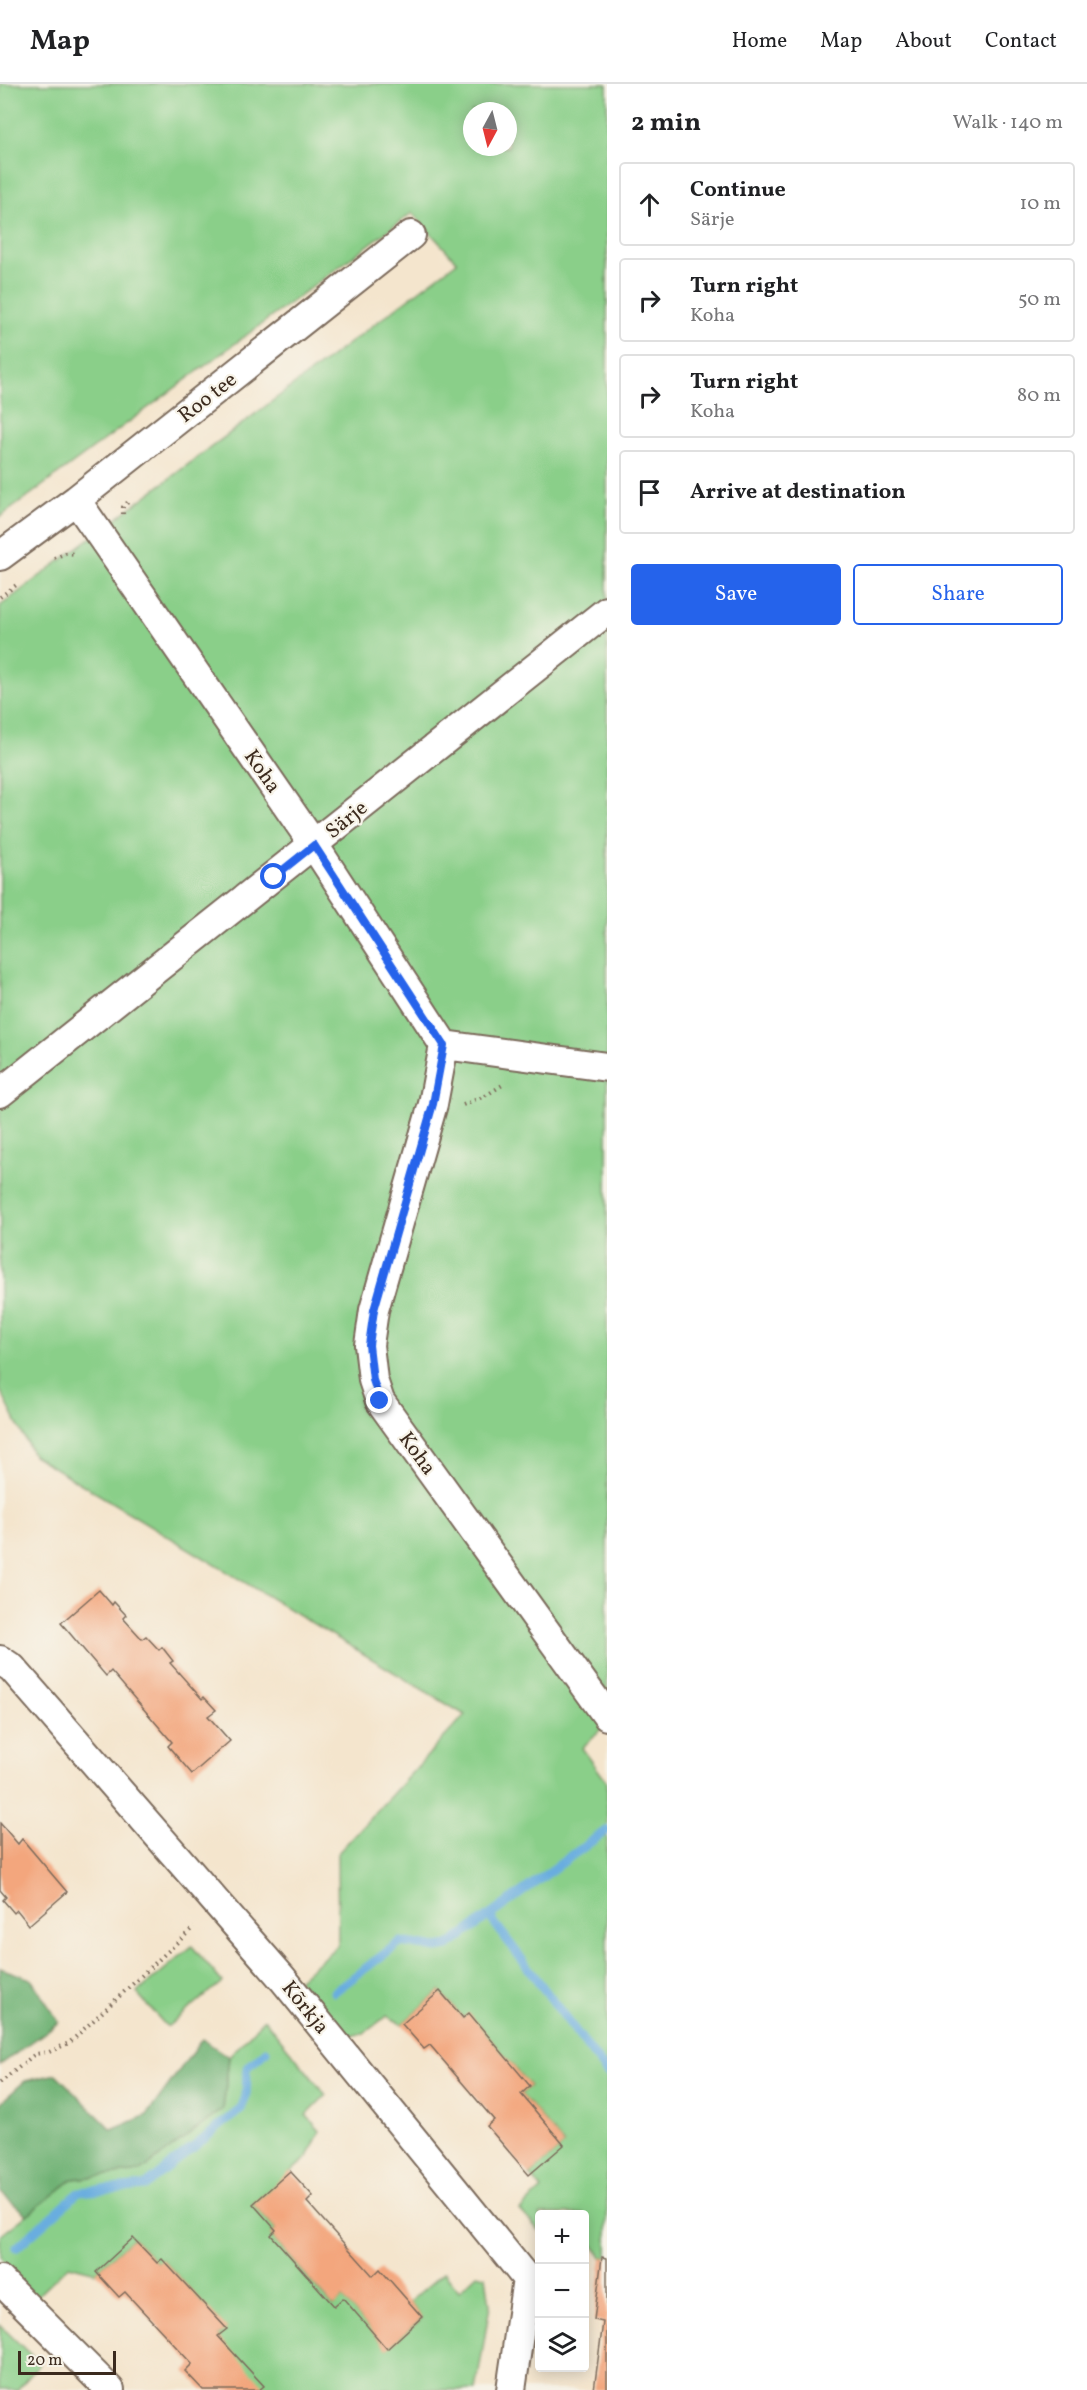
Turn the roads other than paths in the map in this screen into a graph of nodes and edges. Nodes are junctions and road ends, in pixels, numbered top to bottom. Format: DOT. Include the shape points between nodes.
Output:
graph roads {
  1 [pos="411,235"];
  2 [pos="76,500"];
  3 [pos="0,556"];
  4 [pos="607,611"];
  5 [pos="314,845"];
  6 [pos="444,1045"];
  7 [pos="607,1067"];
  8 [pos="0,1094"];
  9 [pos="0,1660"];
  10 [pos="607,1716"];
  11 [pos="0,2280"];
  12 [pos="110,2390"];
  13 [pos="511,2390"];
  1 -- 2 [label="street, Roo tee"];
  2 -- 3 [label="street, Roo tee"];
  2 -- 5 [label="street, Koha"];
  4 -- 5 [label="street, Särje"];
  5 -- 6 [label="street, Koha"];
  5 -- 8 [label="street, Särje"];
  6 -- 7 [label="street"];
  6 -- 10 [label="street, Koha" via="433,1104 374,1310 369,1345 373,1380 380,1401"];
  9 -- 13 [label="street, Kõrkja" via="12,1668 283,1979 527,2279"];
  11 -- 12 [label="street"];
}
